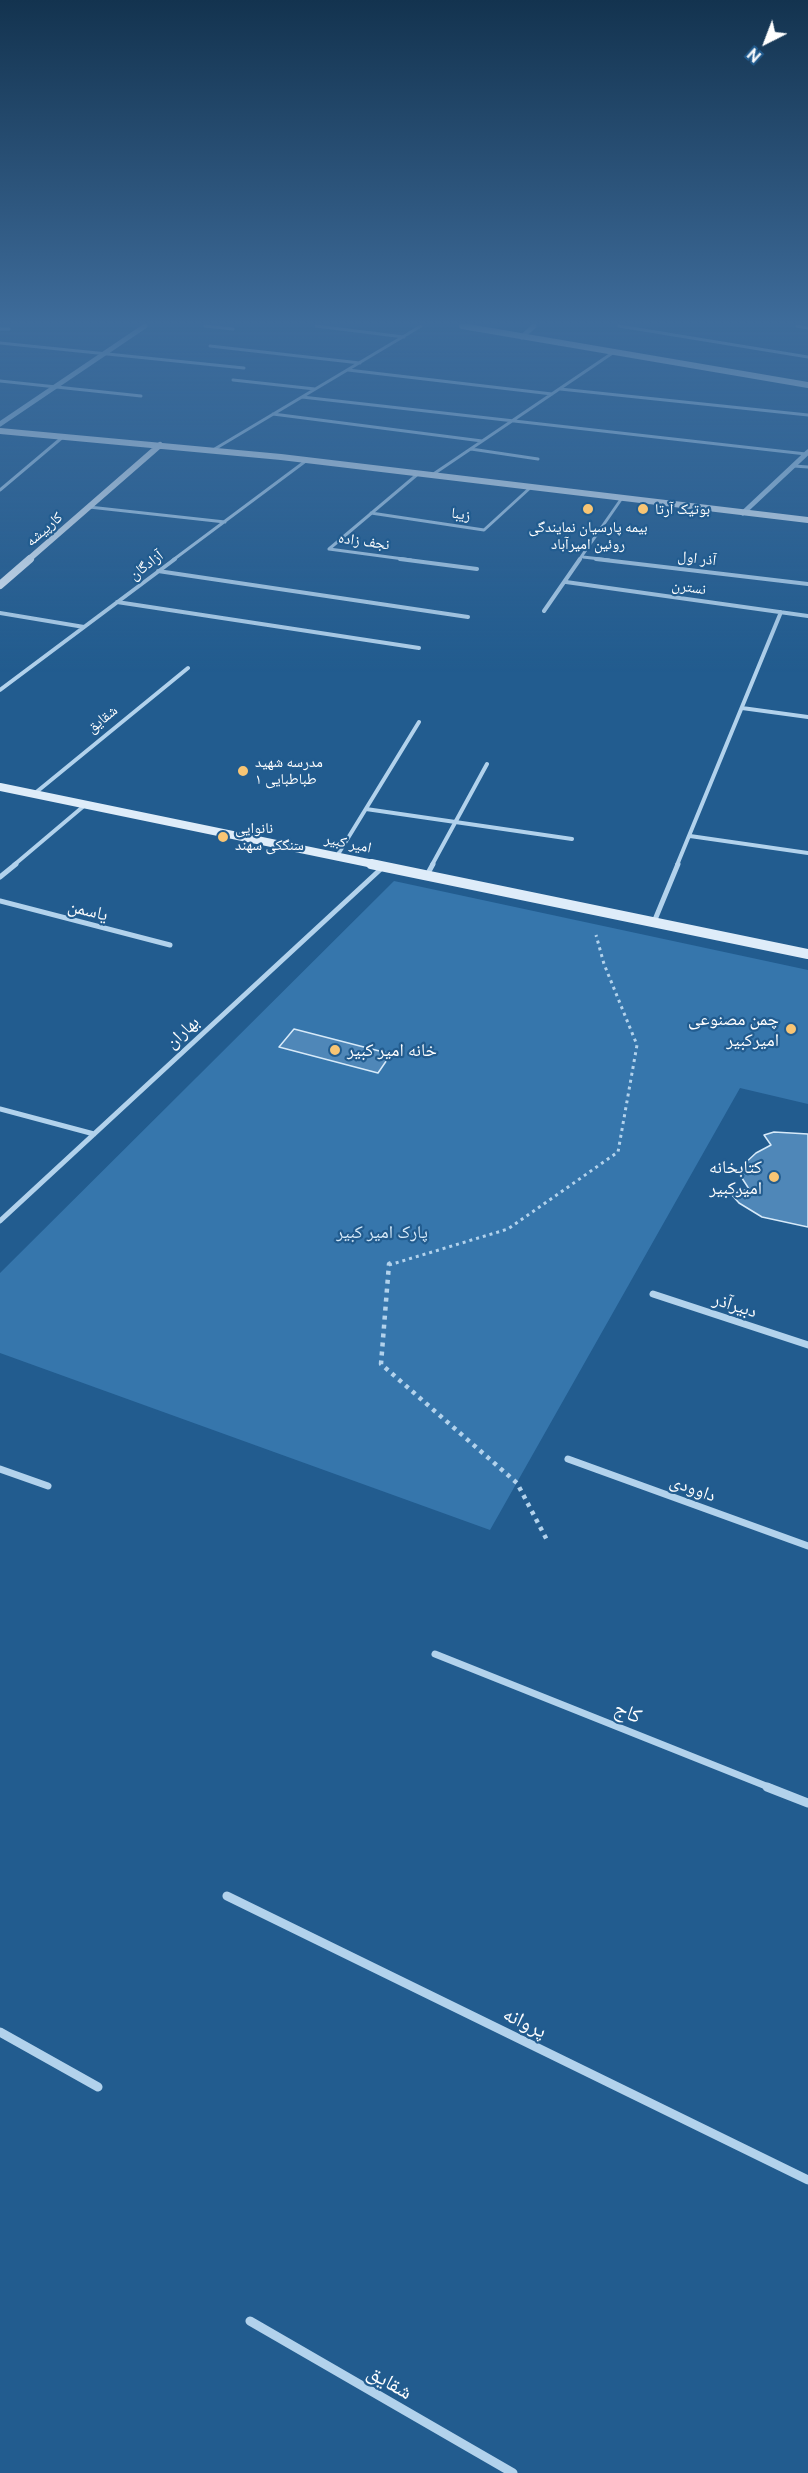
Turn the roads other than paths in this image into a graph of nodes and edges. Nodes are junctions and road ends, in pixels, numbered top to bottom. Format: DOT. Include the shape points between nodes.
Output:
graph roads {
  1 [pos="58,441"];
  2 [pos="122,441"];
  3 [pos="227,441"];
  4 [pos="483,441"];
  5 [pos="700,441"];
  6 [pos="160,445"];
  7 [pos="470,449"];
  8 [pos="213,450"];
  9 [pos="807,453"];
  10 [pos="538,459"];
  11 [pos="307,460"];
  12 [pos="794,466"];
  13 [pos="808,467"];
  14 [pos="419,473"];
  15 [pos="432,475"];
  16 [pos="531,487"];
  17 [pos="0,490"];
  18 [pos="622,498"];
  19 [pos="89,507"];
  20 [pos="371,513"];
  21 [pos="743,513"];
  22 [pos="808,520"];
  23 [pos="225,522"];
  24 [pos="583,557"];
  25 [pos="477,569"];
  26 [pos="158,571"];
  27 [pos="566,582"];
  28 [pos="808,584"];
  29 [pos="0,585"];
  30 [pos="117,602"];
  31 [pos="544,611"];
  32 [pos="781,612"];
  33 [pos="0,613"];
  34 [pos="808,616"];
  35 [pos="468,617"];
  36 [pos="84,627"];
  37 [pos="419,648"];
  38 [pos="188,668"];
  39 [pos="0,683"];
  40 [pos="8,684"];
  41 [pos="0,690"];
  42 [pos="742,708"];
  43 [pos="808,717"];
  44 [pos="419,722"];
  45 [pos="487,764"];
  46 [pos="0,787"];
  47 [pos="34,794"];
  48 [pos="85,805"];
  49 [pos="366,809"];
  50 [pos="455,822"];
  51 [pos="690,836"];
  52 [pos="573,839"];
  53 [pos="808,853"];
  54 [pos="337,856"];
  55 [pos="385,866"];
  56 [pos="427,874"];
  57 [pos="0,877"];
  58 [pos="0,901"];
  59 [pos="654,922"];
  60 [pos="170,945"];
  61 [pos="808,954"];
  62 [pos="0,1109"];
  63 [pos="94,1134"];
  64 [pos="0,1221"];
  65 [pos="652,1294"];
  66 [pos="808,1345"];
  67 [pos="568,1459"];
  68 [pos="0,1469"];
  69 [pos="48,1486"];
  70 [pos="808,1546"];
  71 [pos="435,1654"];
  72 [pos="808,1803"];
  73 [pos="227,1896"];
  74 [pos="0,2032"];
  75 [pos="98,2087"];
  76 [pos="808,2180"];
  77 [pos="250,2321"];
  78 [pos="513,2473"];
  1 -- 17 [label="street"];
  2 -- 6 [label="main road"];
  3 -- 8 [label="street"];
  4 -- 7 [label="street"];
  5 -- 9 [label="street"];
  6 -- 8 [label="main road"];
  6 -- 19 [label="main road, کارپیشه"];
  7 -- 10 [label="street"];
  7 -- 15 [label="street"];
  8 -- 11 [label="main road"];
  9 -- 12 [label="street"];
  11 -- 14 [label="main road"];
  11 -- 23 [label="street, آزادگان"];
  12 -- 13 [label="street"];
  12 -- 21 [label="street"];
  14 -- 15 [label="main road"];
  14 -- 20 [label="street, نجف زاده"];
  15 -- 16 [label="main road"];
  16 -- 18 [label="main road"];
  16 -- 20 [label="street, زیبا" via="484,530"];
  18 -- 21 [label="main road"];
  18 -- 24 [label="street"];
  19 -- 23 [label="street"];
  19 -- 29 [label="main road, کارپیشه"];
  20 -- 25 [label="street, نجف زاده" via="329,549"];
  21 -- 22 [label="main road"];
  23 -- 26 [label="street, آزادگان"];
  24 -- 27 [label="street"];
  24 -- 28 [label="street, آذر اول"];
  26 -- 30 [label="street, آزادگان"];
  26 -- 35 [label="street"];
  27 -- 31 [label="street"];
  27 -- 32 [label="street, نسترن"];
  30 -- 36 [label="street, آزادگان"];
  30 -- 37 [label="street"];
  32 -- 34 [label="street, نسترن"];
  32 -- 42 [label="street"];
  33 -- 36 [label="street"];
  36 -- 40 [label="street, آزادگان"];
  38 -- 47 [label="street, شقایق"];
  39 -- 40 [label="street"];
  40 -- 41 [label="street, آزادگان"];
  42 -- 43 [label="street"];
  42 -- 51 [label="street"];
  44 -- 49 [label="street"];
  45 -- 50 [label="street"];
  46 -- 47 [label="main road, امیر کبیر"];
  47 -- 48 [label="main road, امیر کبیر"];
  48 -- 54 [label="main road, امیر کبیر"];
  48 -- 57 [label="street"];
  49 -- 50 [label="street"];
  49 -- 54 [label="street"];
  50 -- 52 [label="street"];
  50 -- 56 [label="street"];
  51 -- 53 [label="street"];
  51 -- 59 [label="street"];
  54 -- 55 [label="main road, امیر کبیر"];
  55 -- 56 [label="main road, امیر کبیر"];
  55 -- 63 [label="street, بهاران"];
  56 -- 59 [label="main road, امیر کبیر"];
  58 -- 60 [label="street, یاسمن"];
  59 -- 61 [label="main road, امیر کبیر"];
  62 -- 63 [label="street"];
  63 -- 64 [label="street, بهاران"];
  65 -- 66 [label="street, دبیرآذر"];
  67 -- 70 [label="street, داوودی"];
  68 -- 69 [label="street"];
  71 -- 72 [label="street, کاج"];
  73 -- 76 [label="street, پروانه"];
  74 -- 75 [label="street"];
  77 -- 78 [label="street, شقایق"];
}
